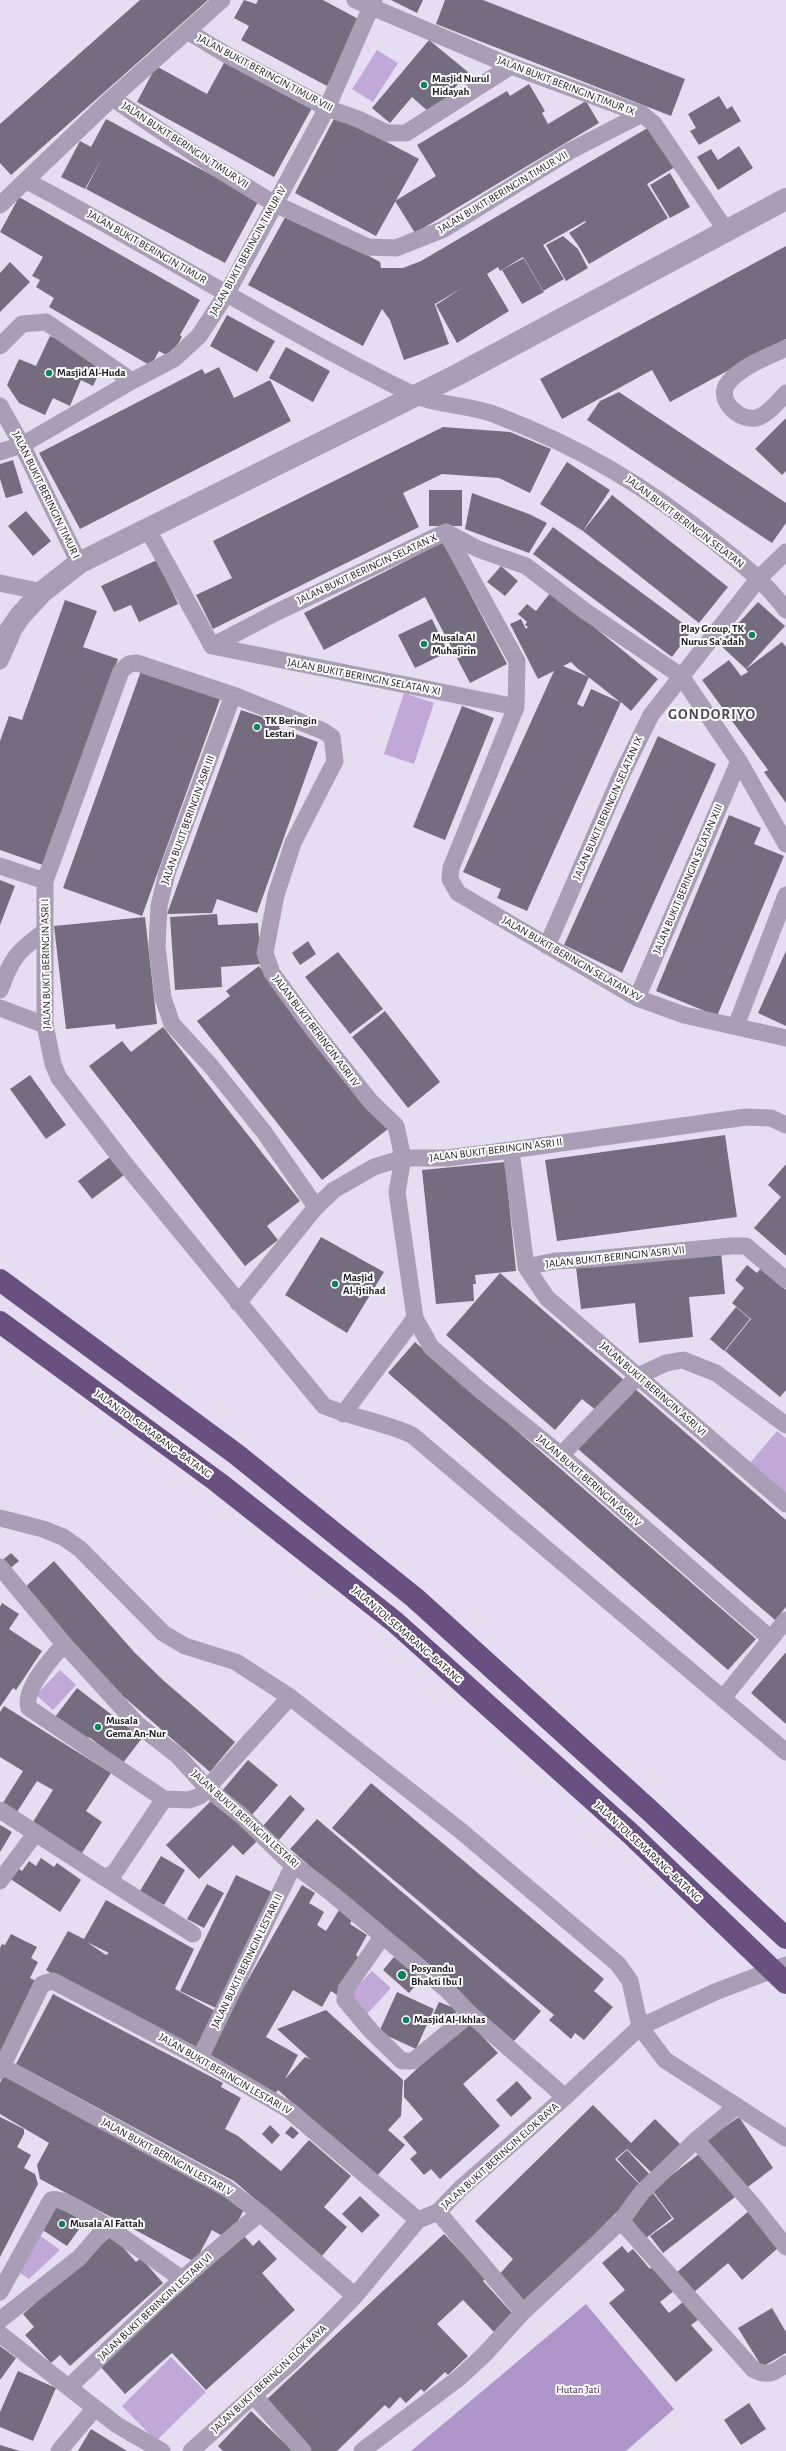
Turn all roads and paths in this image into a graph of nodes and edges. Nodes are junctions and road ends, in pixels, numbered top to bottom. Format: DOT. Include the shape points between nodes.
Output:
graph roads {
  1 [pos="222,0"];
  2 [pos="355,0"];
  3 [pos="372,4"];
  4 [pos="187,31"];
  5 [pos="511,66"];
  6 [pos="112,98"];
  7 [pos="327,108"];
  8 [pos="642,114"];
  9 [pos="27,181"];
  10 [pos="786,199"];
  11 [pos="275,204"];
  12 [pos="0,205"];
  13 [pos="727,232"];
  14 [pos="227,293"];
  15 [pos="0,346"];
  16 [pos="786,348"];
  17 [pos="132,381"];
  18 [pos="786,392"];
  19 [pos="413,394"];
  20 [pos="0,406"];
  21 [pos="22,445"];
  22 [pos="0,452"];
  23 [pos="147,528"];
  24 [pos="446,532"];
  25 [pos="786,552"];
  26 [pos="79,563"];
  27 [pos="760,578"];
  28 [pos="0,583"];
  29 [pos="42,592"];
  30 [pos="786,610"];
  31 [pos="20,616"];
  32 [pos="0,645"];
  33 [pos="212,646"];
  34 [pos="0,661"];
  35 [pos="681,676"];
  36 [pos="233,695"];
  37 [pos="516,707"];
  38 [pos="739,761"];
  39 [pos="786,844"];
  40 [pos="0,866"];
  41 [pos="45,881"];
  42 [pos="786,895"];
  43 [pos="45,931"];
  44 [pos="547,946"];
  45 [pos="0,990"];
  46 [pos="637,998"];
  47 [pos="0,1008"];
  48 [pos="45,1025"];
  49 [pos="736,1026"];
  50 [pos="786,1038"];
  51 [pos="786,1125"];
  52 [pos="511,1150"];
  53 [pos="404,1158"];
  54 [pos="316,1207"];
  55 [pos="526,1267"];
  56 [pos="0,1280"];
  57 [pos="786,1280"];
  58 [pos="238,1303"];
  59 [pos="415,1318"];
  60 [pos="0,1322"];
  61 [pos="638,1376"];
  62 [pos="343,1414"];
  63 [pos="786,1425"];
  64 [pos="561,1455"];
  65 [pos="786,1504"];
  66 [pos="0,1518"];
  67 [pos="0,1567"];
  68 [pos="786,1620"];
  69 [pos="771,1639"];
  70 [pos="64,1644"];
  71 [pos="290,1697"];
  72 [pos="723,1698"];
  73 [pos="786,1752"];
  74 [pos="207,1788"];
  75 [pos="164,1799"];
  76 [pos="0,1810"];
  77 [pos="35,1834"];
  78 [pos="294,1864"];
  79 [pos="105,1878"];
  80 [pos="0,1881"];
  81 [pos="193,1934"];
  82 [pos="382,1937"];
  83 [pos="786,1938"];
  84 [pos="786,1965"];
  85 [pos="786,1982"];
  86 [pos="470,2014"];
  87 [pos="640,2027"];
  88 [pos="200,2058"];
  89 [pos="1,2068"];
  90 [pos="565,2097"];
  91 [pos="737,2106"];
  92 [pos="786,2138"];
  93 [pos="696,2140"];
  94 [pos="438,2212"];
  95 [pos="260,2213"];
  96 [pos="418,2220"];
  97 [pos="621,2221"];
  98 [pos="107,2226"];
  99 [pos="786,2247"];
  100 [pos="182,2279"];
  101 [pos="0,2292"];
  102 [pos="355,2296"];
  103 [pos="523,2312"];
  104 [pos="0,2320"];
  105 [pos="0,2334"];
  106 [pos="786,2364"];
  107 [pos="69,2386"];
  108 [pos="254,2396"];
  109 [pos="95,2408"];
  110 [pos="59,2451"];
  111 [pos="162,2451"];
  112 [pos="191,2451"];
  113 [pos="302,2451"];
  114 [pos="362,2451"];
  1 -- 4 [label="street"];
  2 -- 3 [label="street, JALAN BUKIT BERINGIN TIMUR IX"];
  3 -- 5 [label="street, JALAN BUKIT BERINGIN TIMUR IX"];
  3 -- 7 [label="street, JALAN BUKIT BERINGIN TIMUR IV"];
  4 -- 6 [label="street"];
  4 -- 7 [label="street, JALAN BUKIT BERINGIN TIMUR VIII"];
  5 -- 7 [label="street, JALAN BUKIT BERINGIN TIMUR VIII" via="406,133 387,133"];
  5 -- 8 [label="street, JALAN BUKIT BERINGIN TIMUR IX"];
  6 -- 9 [label="street"];
  6 -- 11 [label="street, JALAN BUKIT BERINGIN TIMUR VII" via="211,165"];
  7 -- 11 [label="street, JALAN BUKIT BERINGIN TIMUR IV"];
  8 -- 11 [label="street, JALAN BUKIT BERINGIN TIMUR VII" via="570,151 444,229 396,248 368,248"];
  8 -- 13 [label="street, JALAN BUKIT BERINGIN TIMUR IX" via="654,124"];
  9 -- 12 [label="street"];
  9 -- 14 [label="street, JALAN BUKIT BERINGIN TIMUR" via="109,224"];
  10 -- 13 [label="street"];
  11 -- 14 [label="street, JALAN BUKIT BERINGIN TIMUR IV"];
  13 -- 19 [label="street" via="456,375"];
  14 -- 17 [label="street, JALAN BUKIT BERINGIN TIMUR IV" via="199,336 184,352"];
  14 -- 19 [label="street, JALAN BUKIT BERINGIN TIMUR" via="348,361"];
  15 -- 17 [label="street" via="22,324 46,322"];
  16 -- 18 [label="street" via="758,362 730,381 725,390 727,403 733,411 746,418 761,416"];
  17 -- 21 [label="street, JALAN BUKIT BERINGIN TIMUR IV"];
  19 -- 23 [label="street"];
  19 -- 27 [label="street, JALAN BUKIT BERINGIN SELATAN" via="493,414 566,443 634,482"];
  20 -- 21 [label="street, JALAN BUKIT BERINGIN TIMUR I"];
  21 -- 22 [label="street, JALAN BUKIT BERINGIN TIMUR IV"];
  21 -- 26 [label="street, JALAN BUKIT BERINGIN TIMUR I"];
  23 -- 26 [label="street"];
  23 -- 33 [label="street"];
  24 -- 33 [label="street, JALAN BUKIT BERINGIN SELATAN X" via="289,606"];
  24 -- 35 [label="street, JALAN BUKIT BERINGIN SELATAN X" via="478,549 526,566 585,611"];
  24 -- 37 [label="street" via="517,661"];
  25 -- 27 [label="street, JALAN BUKIT BERINGIN SELATAN IX"];
  26 -- 29 [label="street"];
  27 -- 30 [label="street, JALAN BUKIT BERINGIN SELATAN"];
  27 -- 35 [label="street, JALAN BUKIT BERINGIN SELATAN IX"];
  28 -- 29 [label="street"];
  29 -- 31 [label="street"];
  31 -- 32 [label="street"];
  31 -- 34 [label="street"];
  33 -- 37 [label="street, JALAN BUKIT BERINGIN SELATAN XI"];
  35 -- 38 [label="street"];
  35 -- 44 [label="street, JALAN BUKIT BERINGIN SELATAN IX" via="651,714 620,778"];
  36 -- 41 [label="street, JALAN BUKIT BERINGIN ASRI I" via="137,663 129,664 121,670"];
  36 -- 53 [label="street, JALAN BUKIT BERINGIN ASRI IV" via="323,731 332,737 334,761 293,843 276,895 265,953 272,973 312,1028 371,1102 396,1126"];
  36 -- 54 [label="street, JALAN BUKIT BERINGIN ASRI III" via="167,873 159,906 157,946 163,998 172,1024 210,1065 264,1132"];
  37 -- 44 [label="street, JALAN BUKIT BERINGIN SELATAN XV" via="451,868 450,879 458,893"];
  38 -- 39 [label="street"];
  38 -- 46 [label="street, JALAN BUKIT BERINGIN SELATAN XIII"];
  40 -- 41 [label="street"];
  41 -- 43 [label="street, JALAN BUKIT BERINGIN ASRI I"];
  42 -- 49 [label="street"];
  43 -- 45 [label="street" via="16,954"];
  43 -- 48 [label="street, JALAN BUKIT BERINGIN ASRI I"];
  44 -- 46 [label="street, JALAN BUKIT BERINGIN SELATAN XV"];
  46 -- 49 [label="street, JALAN BUKIT BERINGIN SELATAN XV" via="684,1015"];
  47 -- 48 [label="street"];
  48 -- 58 [label="street, JALAN BUKIT BERINGIN ASRI I" via="53,1064 62,1082"];
  49 -- 50 [label="street, JALAN BUKIT BERINGIN SELATAN XV"];
  51 -- 52 [label="street, JALAN BUKIT BERINGIN ASRI II" via="771,1118 746,1117"];
  52 -- 53 [label="street, JALAN BUKIT BERINGIN ASRI II" via="446,1158"];
  52 -- 55 [label="street"];
  53 -- 54 [label="street, JALAN BUKIT BERINGIN ASRI II" via="361,1173 334,1190"];
  53 -- 59 [label="street, JALAN BUKIT BERINGIN ASRI V" via="397,1192 408,1286"];
  54 -- 58 [label="street, JALAN BUKIT BERINGIN ASRI II"];
  55 -- 57 [label="street, JALAN BUKIT BERINGIN ASRI VII" via="555,1261 746,1246"];
  55 -- 61 [label="street, JALAN BUKIT BERINGIN ASRI VI" via="547,1298"];
  56 -- 83 [label="highway" via="236,1454 415,1598"];
  58 -- 62 [label="street, JALAN BUKIT BERINGIN ASRI I" via="299,1372 324,1406"];
  59 -- 62 [label="street"];
  59 -- 64 [label="street, JALAN BUKIT BERINGIN ASRI V" via="431,1347"];
  60 -- 85 [label="highway, JALAN TOL SEMARANG–BATANG" via="219,1483 395,1622 631,1834"];
  61 -- 63 [label="street" via="666,1363 683,1360 699,1365 716,1373"];
  61 -- 64 [label="street"];
  61 -- 65 [label="street, JALAN BUKIT BERINGIN ASRI VI"];
  62 -- 72 [label="street, JALAN BUKIT BERINGIN ASRI I" via="390,1425 412,1435"];
  64 -- 69 [label="street, JALAN BUKIT BERINGIN ASRI V"];
  66 -- 71 [label="street" via="63,1537 80,1549 163,1633 185,1646 236,1662"];
  67 -- 70 [label="street, JALAN BUKIT BERINGIN LESTARI"];
  68 -- 69 [label="street"];
  69 -- 72 [label="street"];
  70 -- 74 [label="street, JALAN BUKIT BERINGIN LESTARI" via="137,1724 177,1755"];
  70 -- 75 [label="street" via="43,1670 30,1692 29,1708"];
  71 -- 74 [label="street"];
  71 -- 87 [label="street" via="466,1835 618,1964 630,1981"];
  72 -- 73 [label="street, JALAN BUKIT BERINGIN ASRI I"];
  74 -- 75 [label="street" via="195,1799"];
  74 -- 78 [label="street, JALAN BUKIT BERINGIN LESTARI"];
  75 -- 79 [label="street" via="115,1872"];
  76 -- 77 [label="street"];
  77 -- 79 [label="street"];
  77 -- 80 [label="street"];
  78 -- 82 [label="street, JALAN BUKIT BERINGIN LESTARI"];
  78 -- 88 [label="street, JALAN BUKIT BERINGIN LESTARI II"];
  79 -- 81 [label="street"];
  82 -- 86 [label="street, JALAN BUKIT BERINGIN LESTARI" via="447,1990"];
  82 -- 86 [label="street" via="346,1989 345,2000 371,2032 402,2061 413,2060"];
  84 -- 87 [label="street, JALAN BUKIT BERINGIN ELOK RAYA" via="714,1992"];
  86 -- 90 [label="street, JALAN BUKIT BERINGIN LESTARI"];
  87 -- 90 [label="street, JALAN BUKIT BERINGIN ELOK RAYA"];
  87 -- 91 [label="street" via="665,2060"];
  88 -- 89 [label="street, JALAN BUKIT BERINGIN LESTARI IV" via="53,1981 42,1984"];
  88 -- 96 [label="street, JALAN BUKIT BERINGIN LESTARI IV" via="289,2110"];
  89 -- 95 [label="street, JALAN BUKIT BERINGIN LESTARI V" via="226,2188"];
  90 -- 94 [label="street, JALAN BUKIT BERINGIN ELOK RAYA" via="461,2188"];
  91 -- 92 [label="street"];
  91 -- 93 [label="street"];
  93 -- 97 [label="street" via="642,2192"];
  93 -- 99 [label="street"];
  94 -- 96 [label="street, JALAN BUKIT BERINGIN ELOK RAYA"];
  94 -- 103 [label="street"];
  95 -- 100 [label="street, JALAN BUKIT BERINGIN LESTARI VI"];
  95 -- 102 [label="street, JALAN BUKIT BERINGIN LESTARI V"];
  96 -- 102 [label="street, JALAN BUKIT BERINGIN ELOK RAYA"];
  97 -- 103 [label="street"];
  97 -- 106 [label="street" via="753,2370 774,2373"];
  98 -- 100 [label="street"];
  98 -- 101 [label="street" via="69,2204 56,2199 51,2200"];
  98 -- 104 [label="street" via="79,2258"];
  100 -- 107 [label="street, JALAN BUKIT BERINGIN LESTARI VI"];
  102 -- 108 [label="street, JALAN BUKIT BERINGIN ELOK RAYA"];
  103 -- 114 [label="street" via="459,2378"];
  105 -- 107 [label="street"];
  107 -- 109 [label="street"];
  108 -- 112 [label="street, JALAN BUKIT BERINGIN ELOK RAYA"];
  108 -- 113 [label="street"];
  109 -- 110 [label="street"];
  109 -- 111 [label="street" via="117,2425"];
}
